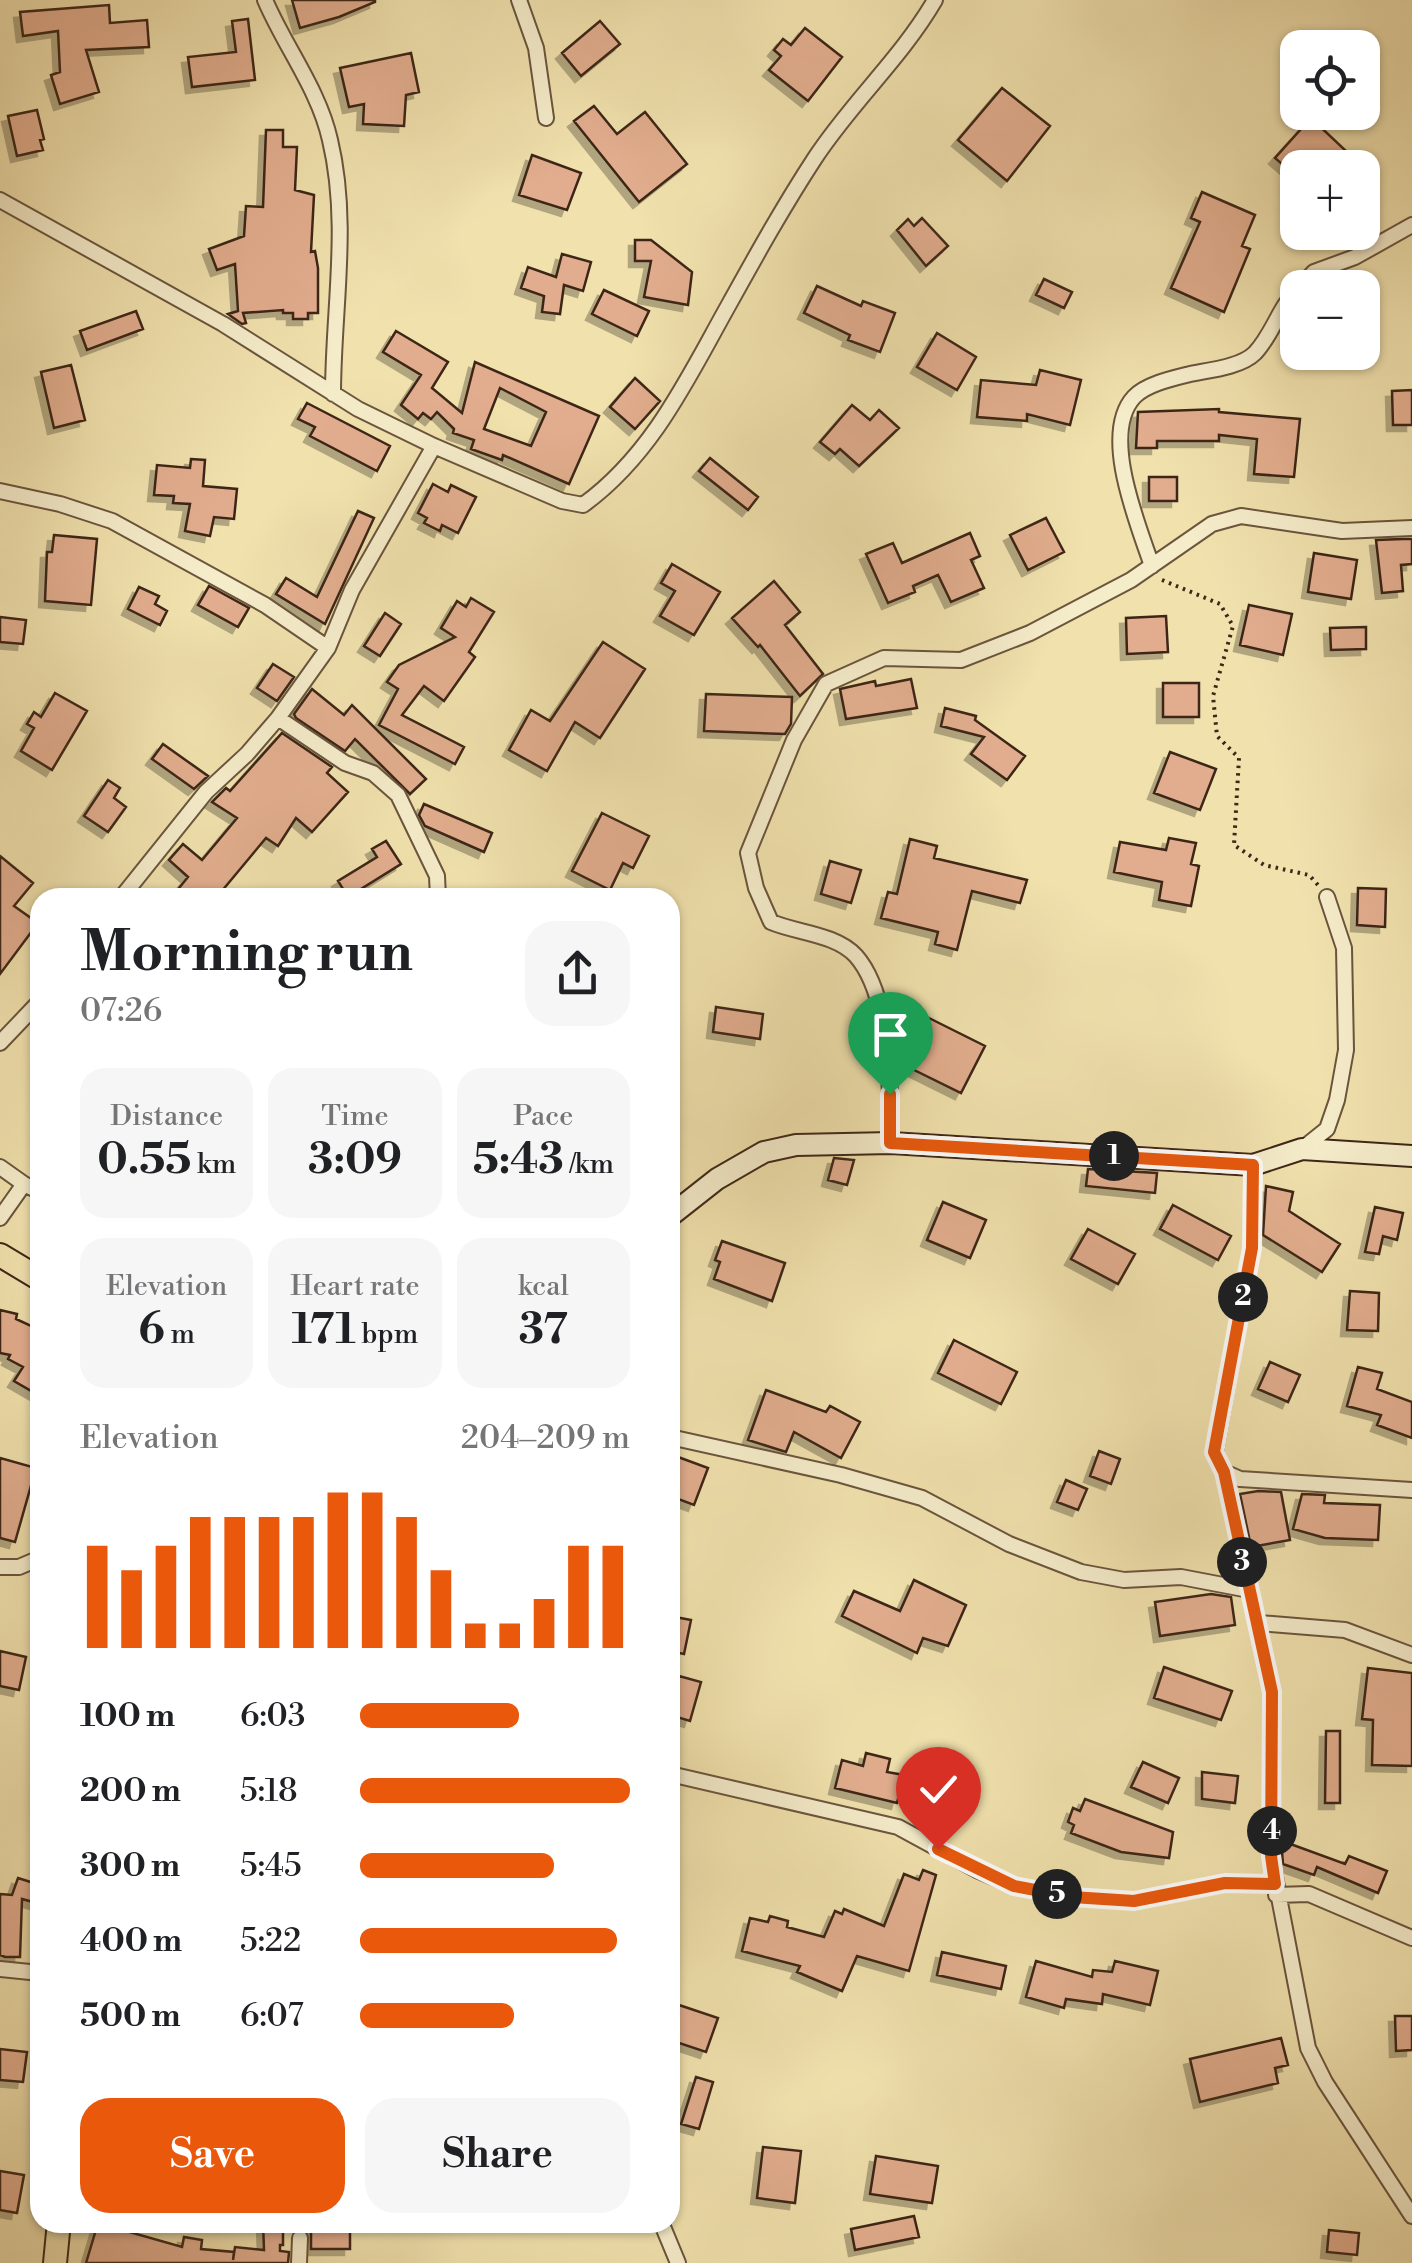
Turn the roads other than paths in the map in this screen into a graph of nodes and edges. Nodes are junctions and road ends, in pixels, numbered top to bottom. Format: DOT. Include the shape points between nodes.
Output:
graph roads {
  1 [pos="265,0"];
  2 [pos="519,0"];
  3 [pos="934,0"];
  4 [pos="546,118"];
  5 [pos="0,200"];
  6 [pos="1412,225"];
  7 [pos="1319,270"];
  8 [pos="1280,312"];
  9 [pos="332,394"];
  10 [pos="434,446"];
  11 [pos="0,492"];
  12 [pos="1412,528"];
  13 [pos="1152,566"];
  14 [pos="328,648"];
  15 [pos="278,718"];
  16 [pos="129,888"];
  17 [pos="438,888"];
  18 [pos="1327,897"];
  19 [pos="30,1013"];
  20 [pos="0,1043"];
  21 [pos="890,1143"];
  22 [pos="1302,1149"];
  23 [pos="1412,1156"];
  24 [pos="1253,1165"];
  25 [pos="0,1167"];
  26 [pos="24,1184"];
  27 [pos="30,1187"];
  28 [pos="680,1208"];
  29 [pos="0,1218"];
  30 [pos="0,1256"];
  31 [pos="30,1273"];
  32 [pos="680,1438"];
  33 [pos="1224,1472"];
  34 [pos="1412,1490"];
  35 [pos="30,1562"];
  36 [pos="0,1567"];
  37 [pos="1249,1590"];
  38 [pos="1258,1624"];
  39 [pos="1412,1655"];
  40 [pos="680,1776"];
  41 [pos="1276,1889"];
  42 [pos="1412,1938"];
  43 [pos="0,1969"];
  44 [pos="30,1972"];
  45 [pos="1412,2216"];
  46 [pos="59,2233"];
  47 [pos="666,2233"];
  48 [pos="300,2238"];
  49 [pos="55,2263"];
  50 [pos="299,2263"];
  51 [pos="678,2263"];
  1 -- 9 [label="street" via="330,138 340,229"];
  2 -- 4 [label="street" via="536,48"];
  3 -- 10 [label="street" via="817,155 643,450 603,490 583,504 562,501"];
  5 -- 9 [label="street" via="223,324"];
  6 -- 7 [label="street"];
  8 -- 13 [label="street" via="1254,355 1135,395 1120,423 1132,507"];
  9 -- 10 [label="street"];
  10 -- 14 [label="street" via="352,590"];
  11 -- 14 [label="street" via="112,521"];
  12 -- 13 [label="street" via="1342,531 1241,516 1212,524"];
  13 -- 21 [label="street" via="1030,634 961,660 884,658 826,684 794,740 748,852 756,888 771,922 828,939 855,956 871,986 884,1026"];
  14 -- 15 [label="street"];
  15 -- 16 [label="street" via="206,792"];
  15 -- 17 [label="street" via="345,764 373,773 398,795"];
  18 -- 22 [label="street" via="1344,948 1346,1050 1327,1128"];
  19 -- 20 [label="street"];
  21 -- 24 [label="main road"];
  21 -- 28 [label="main road" via="764,1152"];
  22 -- 23 [label="main road"];
  22 -- 24 [label="main road"];
  24 -- 33 [label="street" via="1252,1248 1214,1452"];
  25 -- 26 [label="street"];
  26 -- 27 [label="street"];
  26 -- 29 [label="street"];
  30 -- 31 [label="main road"];
  32 -- 37 [label="street" via="922,1498 1081,1572 1124,1580 1182,1577"];
  33 -- 34 [label="street" via="1240,1479"];
  33 -- 37 [label="street"];
  35 -- 36 [label="street"];
  37 -- 38 [label="street"];
  38 -- 39 [label="street" via="1345,1630"];
  38 -- 41 [label="street" via="1272,1692"];
  40 -- 41 [label="street" via="898,1826 1014,1886 1072,1897 1134,1901 1225,1883"];
  41 -- 42 [label="street" via="1309,1894"];
  41 -- 45 [label="street" via="1308,2048"];
  43 -- 44 [label="street"];
  46 -- 49 [label="main road"];
  47 -- 51 [label="street"];
  48 -- 50 [label="street"];
}
